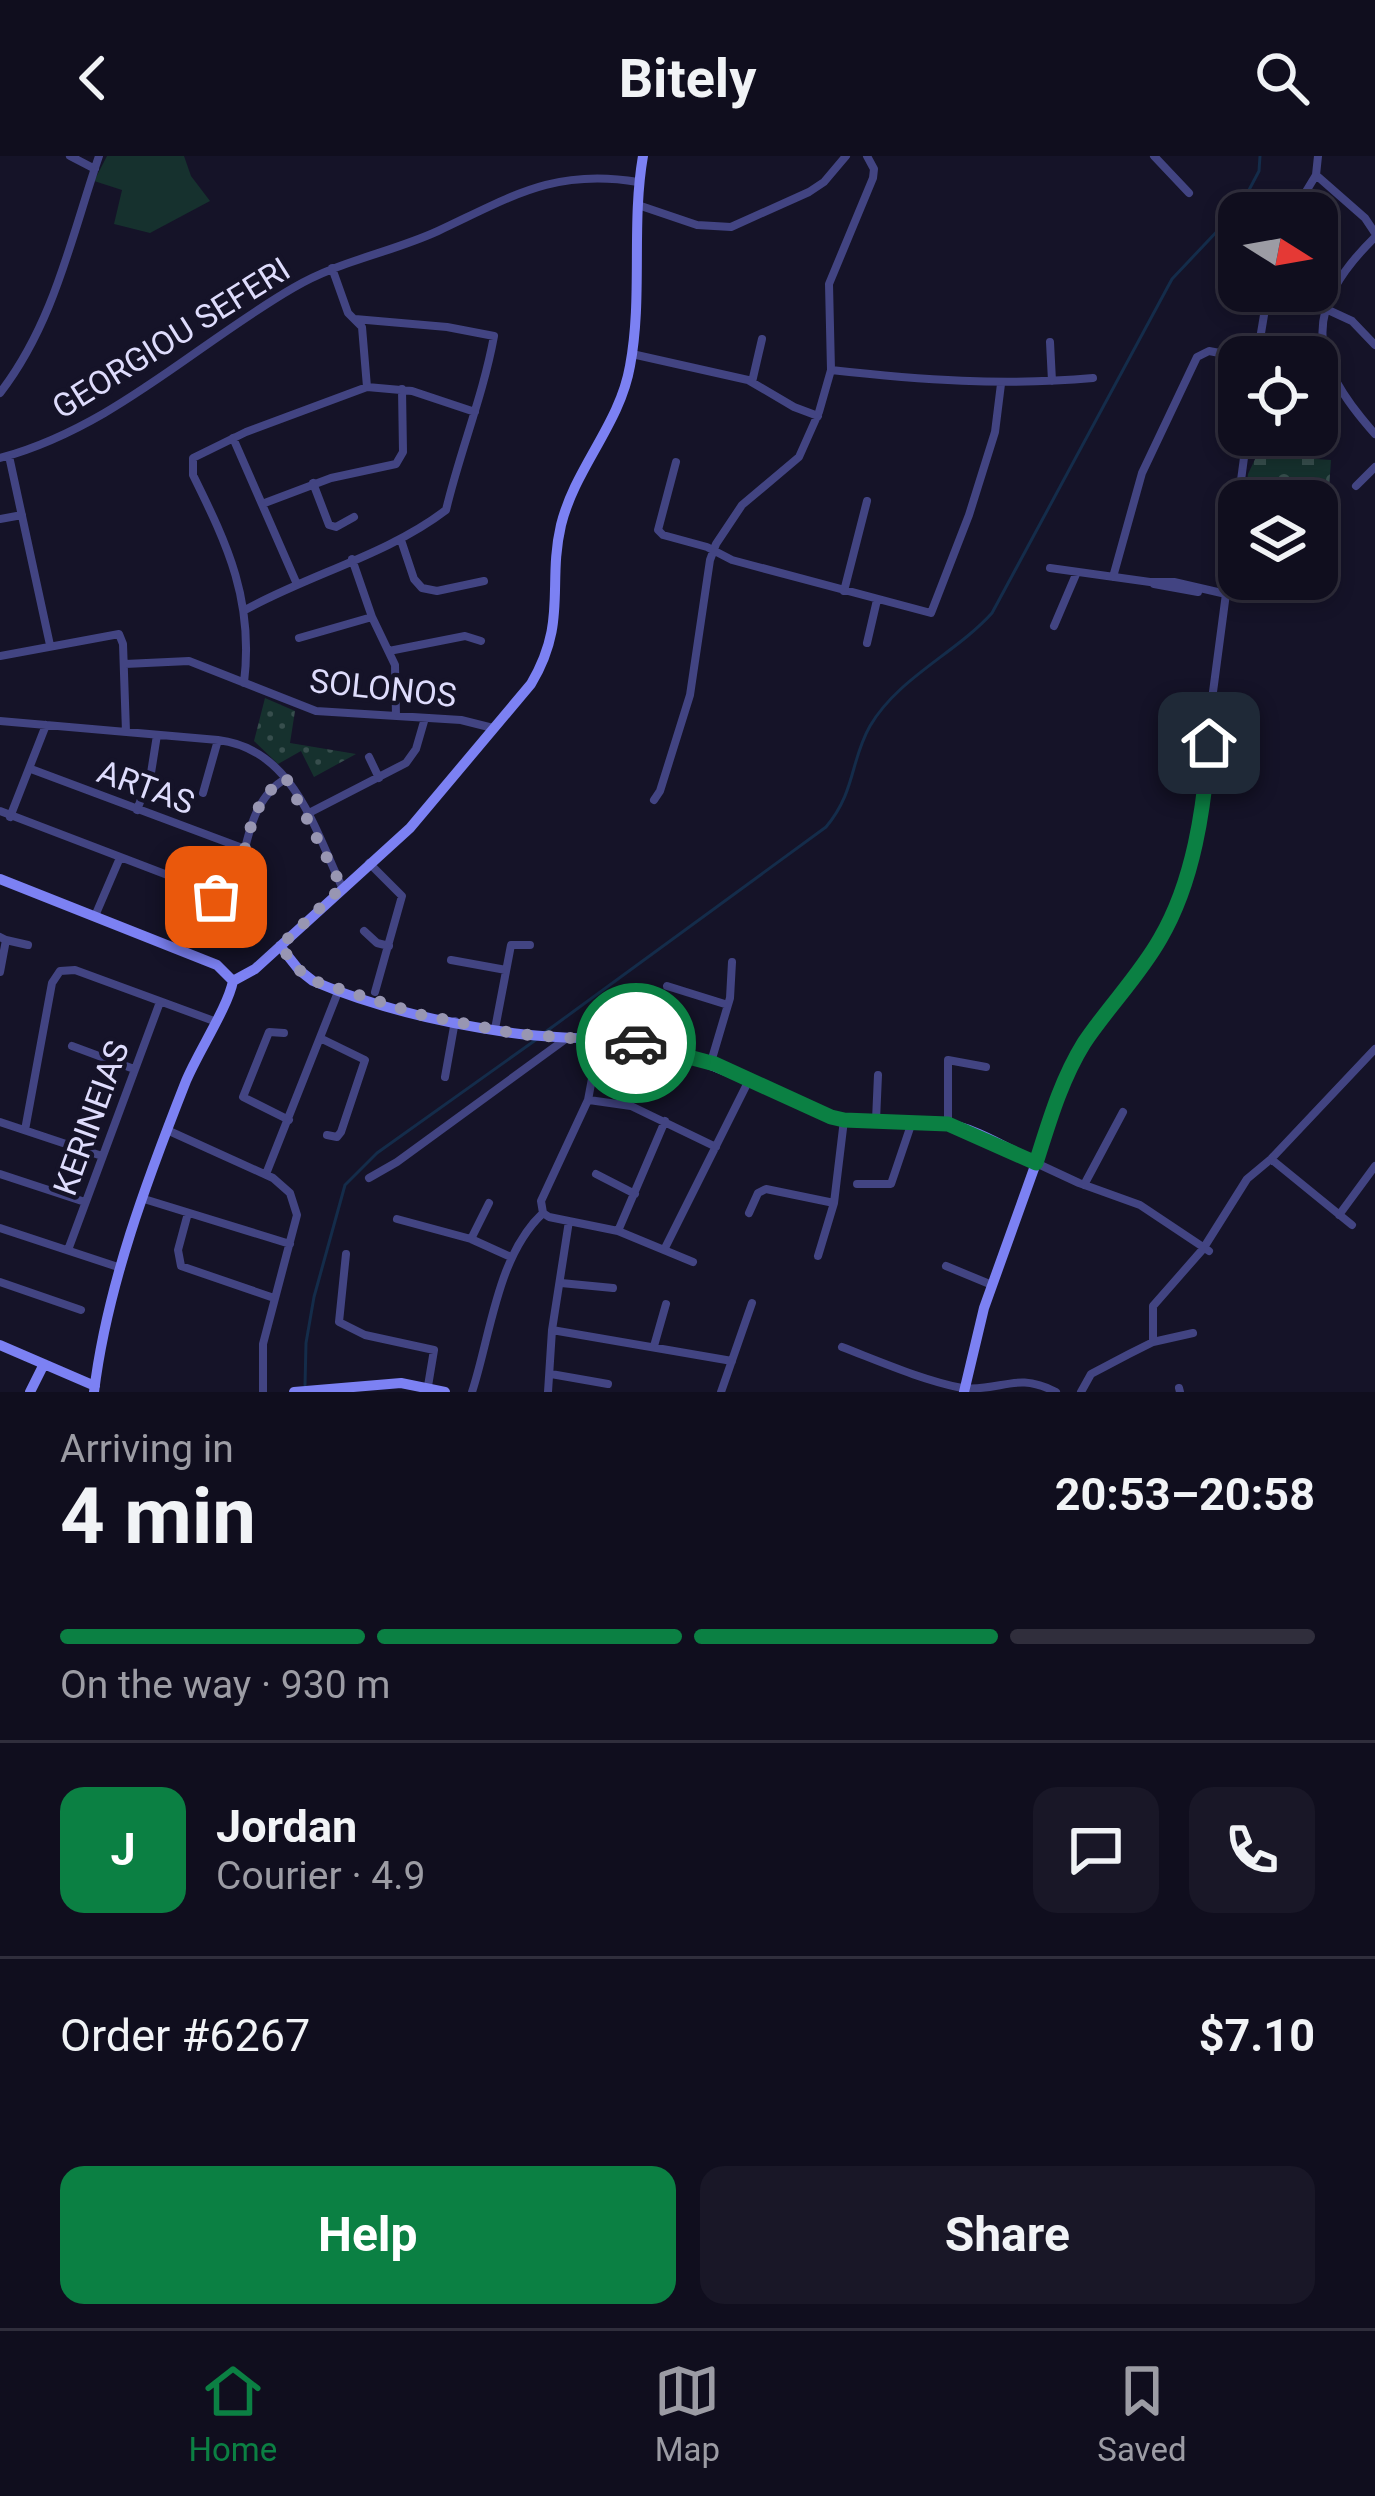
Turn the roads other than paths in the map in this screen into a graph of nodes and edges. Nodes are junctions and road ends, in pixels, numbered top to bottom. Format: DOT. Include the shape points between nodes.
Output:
graph roads {
  1 [pos="70,156"];
  2 [pos="99,156"];
  3 [pos="643,156"];
  4 [pos="846,156"];
  5 [pos="867,156"];
  6 [pos="1318,156"];
  7 [pos="1159,158"];
  8 [pos="95,169"];
  9 [pos="1316,175"];
  10 [pos="638,182"];
  11 [pos="1306,192"];
  12 [pos="1189,193"];
  13 [pos="638,205"];
  14 [pos="1375,235"];
  15 [pos="332,268"];
  16 [pos="1338,279"];
  17 [pos="1326,312"];
  18 [pos="1332,312"];
  19 [pos="356,319"];
  20 [pos="762,339"];
  21 [pos="1050,342"];
  22 [pos="1375,345"];
  23 [pos="1218,353"];
  24 [pos="632,354"];
  25 [pos="830,370"];
  26 [pos="1093,378"];
  27 [pos="1052,381"];
  28 [pos="752,382"];
  29 [pos="1001,384"];
  30 [pos="367,387"];
  31 [pos="402,389"];
  32 [pos="0,393"];
  33 [pos="475,412"];
  34 [pos="818,416"];
  35 [pos="1375,434"];
  36 [pos="233,438"];
  37 [pos="4,457"];
  38 [pos="676,462"];
  39 [pos="1375,467"];
  40 [pos="313,483"];
  41 [pos="1356,486"];
  42 [pos="867,501"];
  43 [pos="262,504"];
  44 [pos="22,515"];
  45 [pos="354,517"];
  46 [pos="0,519"];
  47 [pos="401,540"];
  48 [pos="713,550"];
  49 [pos="352,559"];
  50 [pos="1050,568"];
  51 [pos="1077,572"];
  52 [pos="1113,577"];
  53 [pos="484,581"];
  54 [pos="296,582"];
  55 [pos="844,591"];
  56 [pos="1218,593"];
  57 [pos="877,600"];
  58 [pos="1225,600"];
  59 [pos="245,610"];
  60 [pos="372,617"];
  61 [pos="1054,626"];
  62 [pos="299,638"];
  63 [pos="482,641"];
  64 [pos="867,643"];
  65 [pos="50,645"];
  66 [pos="389,651"];
  67 [pos="0,656"];
  68 [pos="125,664"];
  69 [pos="244,683"];
  70 [pos="395,716"];
  71 [pos="425,718"];
  72 [pos="0,721"];
  73 [pos="46,724"];
  74 [pos="495,729"];
  75 [pos="126,732"];
  76 [pos="157,735"];
  77 [pos="218,740"];
  78 [pos="369,757"];
  79 [pos="31,769"];
  80 [pos="286,778"];
  81 [pos="379,778"];
  82 [pos="203,793"];
  83 [pos="654,800"];
  84 [pos="137,810"];
  85 [pos="0,811"];
  86 [pos="307,814"];
  87 [pos="10,817"];
  88 [pos="245,849"];
  89 [pos="119,860"];
  90 [pos="369,863"];
  91 [pos="0,879"];
  92 [pos="342,887"];
  93 [pos="95,916"];
  94 [pos="364,931"];
  95 [pos="3,939"];
  96 [pos="28,944"];
  97 [pos="530,945"];
  98 [pos="280,946"];
  99 [pos="389,946"];
  100 [pos="451,960"];
  101 [pos="732,962"];
  102 [pos="506,970"];
  103 [pos="0,972"];
  104 [pos="233,981"];
  105 [pos="667,986"];
  106 [pos="339,990"];
  107 [pos="375,992"];
  108 [pos="160,1002"];
  109 [pos="728,1005"];
  110 [pos="214,1021"];
  111 [pos="455,1021"];
  112 [pos="495,1029"];
  113 [pos="284,1033"];
  114 [pos="566,1037"];
  115 [pos="322,1039"];
  116 [pos="604,1040"];
  117 [pos="72,1046"];
  118 [pos="1375,1049"];
  119 [pos="711,1062"];
  120 [pos="986,1067"];
  121 [pos="134,1070"];
  122 [pos="878,1075"];
  123 [pos="445,1077"];
  124 [pos="750,1078"];
  125 [pos="588,1100"];
  126 [pos="1123,1112"];
  127 [pos="289,1120"];
  128 [pos="844,1120"];
  129 [pos="876,1120"];
  130 [pos="913,1120"];
  131 [pos="665,1121"];
  132 [pos="0,1122"];
  133 [pos="948,1124"];
  134 [pos="25,1130"];
  135 [pos="167,1130"];
  136 [pos="327,1135"];
  137 [pos="716,1147"];
  138 [pos="102,1156"];
  139 [pos="1271,1159"];
  140 [pos="1036,1163"];
  141 [pos="1375,1166"];
  142 [pos="0,1174"];
  143 [pos="266,1174"];
  144 [pos="596,1174"];
  145 [pos="369,1178"];
  146 [pos="857,1184"];
  147 [pos="1084,1185"];
  148 [pos="635,1194"];
  149 [pos="144,1199"];
  150 [pos="85,1202"];
  151 [pos="489,1203"];
  152 [pos="834,1203"];
  153 [pos="188,1213"];
  154 [pos="543,1213"];
  155 [pos="749,1213"];
  156 [pos="1339,1215"];
  157 [pos="398,1220"];
  158 [pos="569,1221"];
  159 [pos="1352,1225"];
  160 [pos="0,1228"];
  161 [pos="618,1231"];
  162 [pos="471,1239"];
  163 [pos="290,1244"];
  164 [pos="68,1250"];
  165 [pos="664,1250"];
  166 [pos="1206,1250"];
  167 [pos="346,1254"];
  168 [pos="818,1256"];
  169 [pos="511,1258"];
  170 [pos="693,1262"];
  171 [pos="946,1266"];
  172 [pos="121,1268"];
  173 [pos="0,1282"];
  174 [pos="560,1283"];
  175 [pos="993,1286"];
  176 [pos="613,1288"];
  177 [pos="275,1299"];
  178 [pos="752,1303"];
  179 [pos="665,1304"];
  180 [pos="81,1310"];
  181 [pos="552,1330"];
  182 [pos="1193,1334"];
  183 [pos="1153,1342"];
  184 [pos="0,1345"];
  185 [pos="655,1346"];
  186 [pos="842,1347"];
  187 [pos="732,1361"];
  188 [pos="44,1364"];
  189 [pos="550,1374"];
  190 [pos="608,1384"];
  191 [pos="428,1387"];
  192 [pos="382,1388"];
  193 [pos="94,1389"];
  194 [pos="964,1390"];
  195 [pos="30,1392"];
  196 [pos="263,1392"];
  197 [pos="294,1392"];
  198 [pos="445,1392"];
  199 [pos="472,1392"];
  200 [pos="548,1392"];
  201 [pos="721,1392"];
  202 [pos="1056,1392"];
  203 [pos="1081,1392"];
  1 -- 8 [label="street"];
  2 -- 8 [label="street"];
  3 -- 10 [label="street"];
  4 -- 13 [label="street" via="824,182 731,227"];
  5 -- 25 [label="street" via="873,178 829,284"];
  6 -- 9 [label="street"];
  7 -- 12 [label="street"];
  8 -- 32 [label="street" via="55,295"];
  9 -- 11 [label="street"];
  9 -- 14 [label="street"];
  10 -- 13 [label="street"];
  10 -- 15 [label="street, GEORGIOU SEFERI" via="595,175 540,185 409,244"];
  13 -- 24 [label="street"];
  14 -- 16 [label="street"];
  15 -- 19 [label="street"];
  15 -- 37 [label="street, GEORGIOU SEFERI" via="75,432"];
  17 -- 35 [label="street" via="1329,374"];
  18 -- 22 [label="street"];
  19 -- 30 [label="street"];
  19 -- 33 [label="street" via="494,336"];
  20 -- 28 [label="street"];
  21 -- 27 [label="street"];
  23 -- 52 [label="street" via="1197,357 1142,473"];
  24 -- 28 [label="street"];
  24 -- 74 [label="street" via="619,403 561,526 545,661"];
  25 -- 29 [label="street"];
  25 -- 34 [label="street"];
  26 -- 27 [label="street"];
  27 -- 29 [label="street"];
  28 -- 34 [label="street"];
  29 -- 57 [label="street" via="994,432 936,607 927,613"];
  30 -- 31 [label="street"];
  30 -- 36 [label="street"];
  31 -- 33 [label="street"];
  31 -- 40 [label="street" via="398,462"];
  33 -- 47 [label="street" via="446,510"];
  34 -- 48 [label="street" via="799,457 742,505"];
  36 -- 43 [label="street"];
  36 -- 59 [label="street" via="191,461"];
  37 -- 44 [label="street"];
  38 -- 48 [label="street" via="659,533"];
  39 -- 41 [label="street"];
  40 -- 43 [label="street"];
  40 -- 45 [label="street" via="329,525"];
  42 -- 55 [label="street"];
  43 -- 54 [label="street"];
  44 -- 46 [label="street"];
  44 -- 65 [label="street"];
  47 -- 49 [label="street"];
  47 -- 53 [label="street" via="422,588"];
  48 -- 55 [label="street"];
  48 -- 83 [label="street" via="690,695"];
  49 -- 54 [label="street"];
  49 -- 60 [label="street"];
  50 -- 51 [label="street"];
  51 -- 52 [label="street"];
  51 -- 61 [label="street"];
  52 -- 56 [label="street"];
  54 -- 59 [label="street"];
  55 -- 57 [label="street"];
  57 -- 64 [label="street"];
  58 -- 140 [label="street" via="1204,800 1182,888 1162,936 1071,1066"];
  59 -- 69 [label="street"];
  60 -- 62 [label="street"];
  60 -- 66 [label="street"];
  63 -- 66 [label="street" via="465,636"];
  65 -- 67 [label="street"];
  65 -- 68 [label="street" via="115,633"];
  66 -- 70 [label="street"];
  68 -- 69 [label="street, SOLONOS" via="189,661"];
  68 -- 75 [label="street"];
  69 -- 70 [label="street, SOLONOS" via="316,711"];
  70 -- 71 [label="street, SOLONOS"];
  71 -- 74 [label="street, SOLONOS"];
  71 -- 81 [label="street" via="410,759"];
  72 -- 73 [label="street"];
  73 -- 75 [label="street"];
  73 -- 79 [label="street"];
  74 -- 90 [label="street"];
  75 -- 76 [label="street"];
  76 -- 77 [label="street"];
  76 -- 84 [label="street"];
  77 -- 80 [label="street" via="256,749"];
  77 -- 82 [label="street"];
  78 -- 81 [label="street"];
  79 -- 84 [label="street, ARTAS"];
  79 -- 87 [label="street"];
  80 -- 86 [label="street"];
  80 -- 88 [label="street" via="257,810"];
  81 -- 86 [label="street"];
  84 -- 88 [label="street, ARTAS"];
  85 -- 87 [label="street"];
  86 -- 92 [label="street"];
  87 -- 89 [label="street"];
  88 -- 89 [label="street" via="229,896"];
  89 -- 93 [label="street"];
  90 -- 92 [label="street"];
  90 -- 99 [label="street" via="402,896"];
  91 -- 93 [label="street"];
  92 -- 98 [label="street"];
  93 -- 104 [label="street" via="217,965"];
  94 -- 99 [label="street"];
  95 -- 96 [label="street"];
  95 -- 103 [label="street"];
  97 -- 102 [label="street" via="511,945"];
  98 -- 104 [label="street"];
  98 -- 106 [label="street" via="306,976"];
  99 -- 107 [label="street"];
  100 -- 102 [label="street"];
  101 -- 109 [label="street"];
  102 -- 112 [label="street"];
  104 -- 110 [label="street"];
  105 -- 109 [label="street"];
  106 -- 111 [label="street"];
  106 -- 115 [label="street"];
  108 -- 110 [label="street"];
  108 -- 121 [label="street, KERINEIAS"];
  108 -- 134 [label="street" via="60,971"];
  109 -- 119 [label="street"];
  110 -- 135 [label="street"];
  111 -- 112 [label="street"];
  111 -- 123 [label="street"];
  112 -- 114 [label="street"];
  113 -- 127 [label="street" via="269,1032 243,1097"];
  114 -- 116 [label="street"];
  114 -- 145 [label="street"];
  115 -- 127 [label="street"];
  115 -- 136 [label="street" via="365,1064 339,1135"];
  116 -- 119 [label="street"];
  116 -- 125 [label="street"];
  117 -- 121 [label="street"];
  118 -- 139 [label="street"];
  119 -- 124 [label="street"];
  120 -- 133 [label="street" via="948,1060"];
  121 -- 138 [label="street, KERINEIAS"];
  122 -- 129 [label="street"];
  124 -- 128 [label="street"];
  124 -- 137 [label="street"];
  125 -- 131 [label="street"];
  125 -- 154 [label="street" via="541,1201"];
  126 -- 147 [label="street"];
  127 -- 143 [label="street"];
  128 -- 129 [label="street"];
  128 -- 152 [label="street"];
  129 -- 130 [label="street"];
  130 -- 133 [label="street"];
  130 -- 146 [label="street" via="891,1184"];
  131 -- 137 [label="street"];
  131 -- 148 [label="street"];
  132 -- 134 [label="street"];
  133 -- 140 [label="street"];
  134 -- 138 [label="street"];
  135 -- 143 [label="street"];
  135 -- 149 [label="street"];
  137 -- 165 [label="street"];
  138 -- 150 [label="street, KERINEIAS"];
  139 -- 156 [label="street"];
  139 -- 166 [label="street" via="1247,1179"];
  140 -- 147 [label="street"];
  140 -- 175 [label="street"];
  141 -- 156 [label="street"];
  142 -- 150 [label="street"];
  143 -- 163 [label="street" via="295,1204"];
  144 -- 148 [label="street"];
  147 -- 166 [label="street" via="1140,1204"];
  148 -- 161 [label="street"];
  149 -- 153 [label="street"];
  149 -- 172 [label="street"];
  150 -- 164 [label="street, KERINEIAS"];
  151 -- 162 [label="street"];
  152 -- 155 [label="street" via="766,1189"];
  152 -- 168 [label="street"];
  153 -- 163 [label="street"];
  153 -- 177 [label="street" via="181,1266"];
  154 -- 158 [label="street"];
  154 -- 169 [label="street"];
  156 -- 159 [label="street"];
  157 -- 162 [label="street"];
  158 -- 161 [label="street"];
  158 -- 174 [label="street"];
  160 -- 164 [label="street"];
  161 -- 165 [label="street"];
  162 -- 169 [label="street"];
  163 -- 177 [label="street"];
  164 -- 172 [label="street"];
  165 -- 170 [label="street"];
  166 -- 183 [label="street" via="1153,1306"];
  167 -- 191 [label="street" via="339,1322 434,1350"];
  169 -- 199 [label="street"];
  171 -- 175 [label="street"];
  172 -- 193 [label="street"];
  173 -- 180 [label="street"];
  174 -- 176 [label="street"];
  174 -- 181 [label="street"];
  175 -- 194 [label="street"];
  177 -- 196 [label="street" via="263,1344"];
  178 -- 187 [label="street"];
  179 -- 185 [label="street"];
  181 -- 185 [label="street"];
  181 -- 189 [label="street"];
  182 -- 183 [label="street"];
  183 -- 203 [label="street" via="1091,1374"];
  184 -- 188 [label="street"];
  185 -- 187 [label="street"];
  186 -- 194 [label="street"];
  187 -- 201 [label="street"];
  188 -- 193 [label="street"];
  188 -- 195 [label="street"];
  189 -- 190 [label="street"];
  189 -- 200 [label="street"];
  191 -- 192 [label="street"];
  191 -- 198 [label="street"];
  192 -- 197 [label="street"];
  194 -- 202 [label="street" via="1022,1381"];
}
